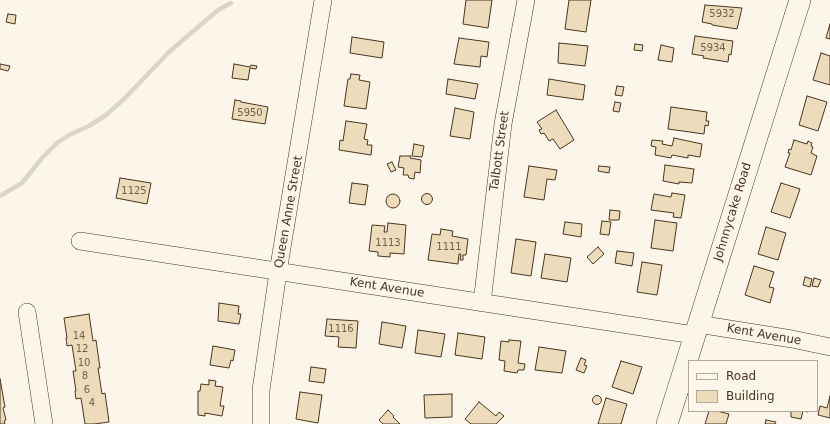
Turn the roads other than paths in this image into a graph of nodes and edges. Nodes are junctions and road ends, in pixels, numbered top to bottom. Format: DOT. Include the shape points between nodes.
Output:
graph roads {
  1 [pos="323,0"];
  2 [pos="526,0"];
  3 [pos="800,0"];
  4 [pos="80,241"];
  5 [pos="278,272"];
  6 [pos="482,303"];
  7 [pos="27,312"];
  8 [pos="696,329"];
  9 [pos="830,347"];
  10 [pos="44,424"];
  11 [pos="261,424"];
  12 [pos="666,424"];
  1 -- 5 [label="street, Queen Anne Street"];
  2 -- 6 [label="street, Talbott Street" via="503,124"];
  3 -- 8 [label="main road, Johnnycake Road"];
  4 -- 5 [label="street, Kent Avenue"];
  5 -- 6 [label="street, Kent Avenue"];
  5 -- 11 [label="street, Queen Anne Street" via="260,390"];
  6 -- 8 [label="street, Kent Avenue"];
  7 -- 10 [label="street"];
  8 -- 9 [label="street, Kent Avenue" via="792,339"];
  8 -- 12 [label="main road, Johnnycake Road"];
}
